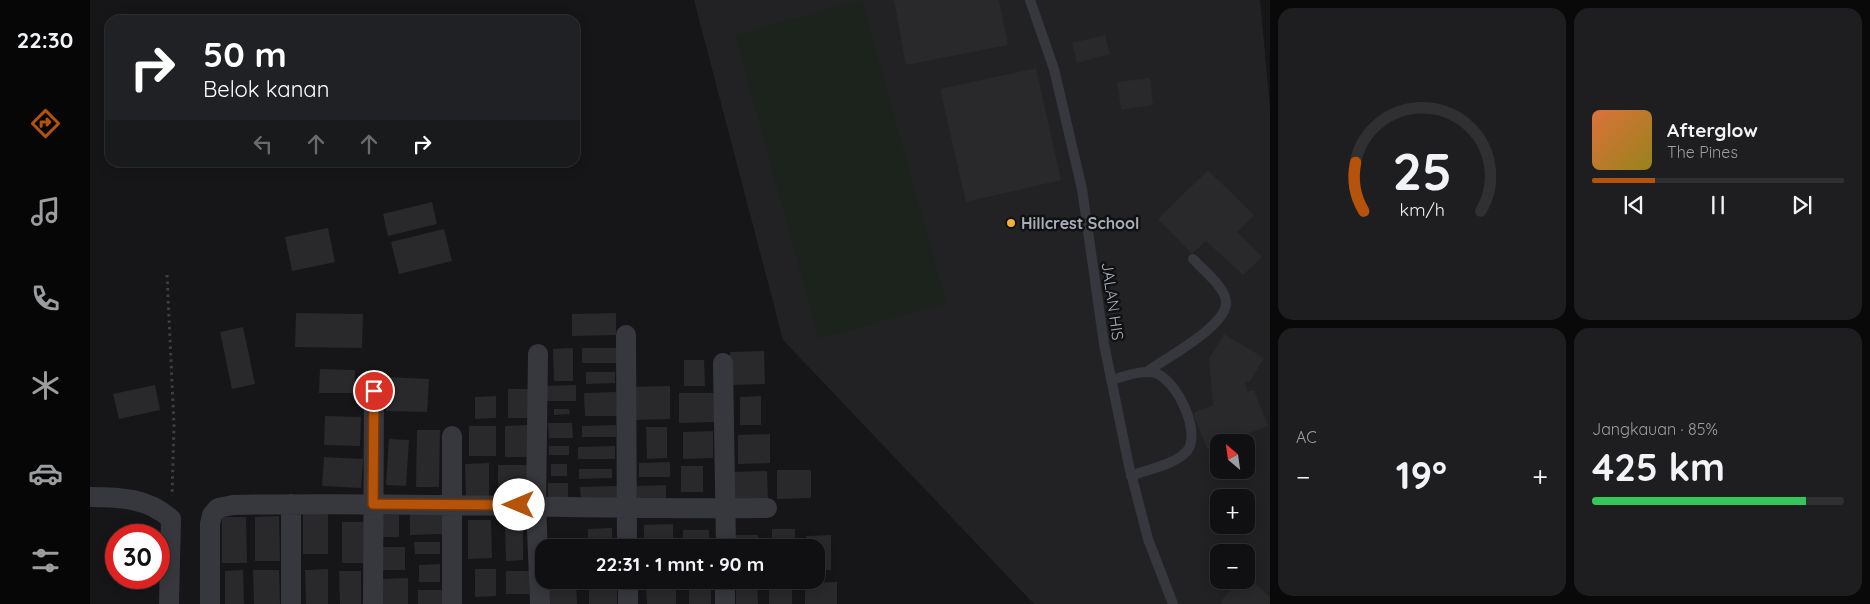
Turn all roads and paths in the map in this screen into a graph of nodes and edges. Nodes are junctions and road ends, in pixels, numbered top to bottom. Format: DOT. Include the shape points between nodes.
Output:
graph roads {
  1 [pos="1030,0"];
  2 [pos="1193,259"];
  3 [pos="167,275"];
  4 [pos="626,335"];
  5 [pos="538,354"];
  6 [pos="723,363"];
  7 [pos="1148,371"];
  8 [pos="1111,380"];
  9 [pos="374,391"];
  10 [pos="452,436"];
  11 [pos="1131,476"];
  12 [pos="90,497"];
  13 [pos="291,504"];
  14 [pos="373,504"];
  15 [pos="452,504"];
  16 [pos="536,505"];
  17 [pos="626,508"];
  18 [pos="727,508"];
  19 [pos="767,508"];
  20 [pos="171,519"];
  21 [pos="627,539"];
  22 [pos="726,539"];
  23 [pos="628,589"];
  24 [pos="725,589"];
  25 [pos="169,604"];
  26 [pos="210,604"];
  27 [pos="291,604"];
  28 [pos="373,604"];
  29 [pos="452,604"];
  30 [pos="540,604"];
  31 [pos="628,604"];
  32 [pos="725,604"];
  33 [pos="1173,604"];
  1 -- 8 [label="lane, JALAN HIS" via="1054,69 1082,189"];
  2 -- 7 [label="lane" via="1219,288 1226,301 1224,311 1214,325"];
  3 -- 20 [label="path" via="174,425"];
  4 -- 17 [label="street"];
  5 -- 16 [label="street"];
  6 -- 18 [label="street"];
  7 -- 8 [label="lane"];
  7 -- 11 [label="lane" via="1164,376 1180,398 1189,421 1191,444 1180,457"];
  8 -- 11 [label="lane, JALAN HIS"];
  9 -- 14 [label="street"];
  10 -- 15 [label="street"];
  11 -- 33 [label="lane, JALAN HIS" via="1148,539"];
  12 -- 20 [label="street" via="131,499 149,504"];
  13 -- 14 [label="street"];
  13 -- 26 [label="street" via="233,505 218,508 212,515"];
  13 -- 27 [label="street"];
  14 -- 15 [label="street"];
  14 -- 28 [label="street"];
  15 -- 16 [label="street"];
  15 -- 29 [label="street"];
  16 -- 17 [label="street"];
  16 -- 30 [label="street"];
  17 -- 18 [label="street"];
  17 -- 21 [label="street"];
  18 -- 19 [label="street"];
  18 -- 22 [label="street"];
  20 -- 25 [label="street"];
  23 -- 31 [label="street"];
  24 -- 32 [label="street"];
}
